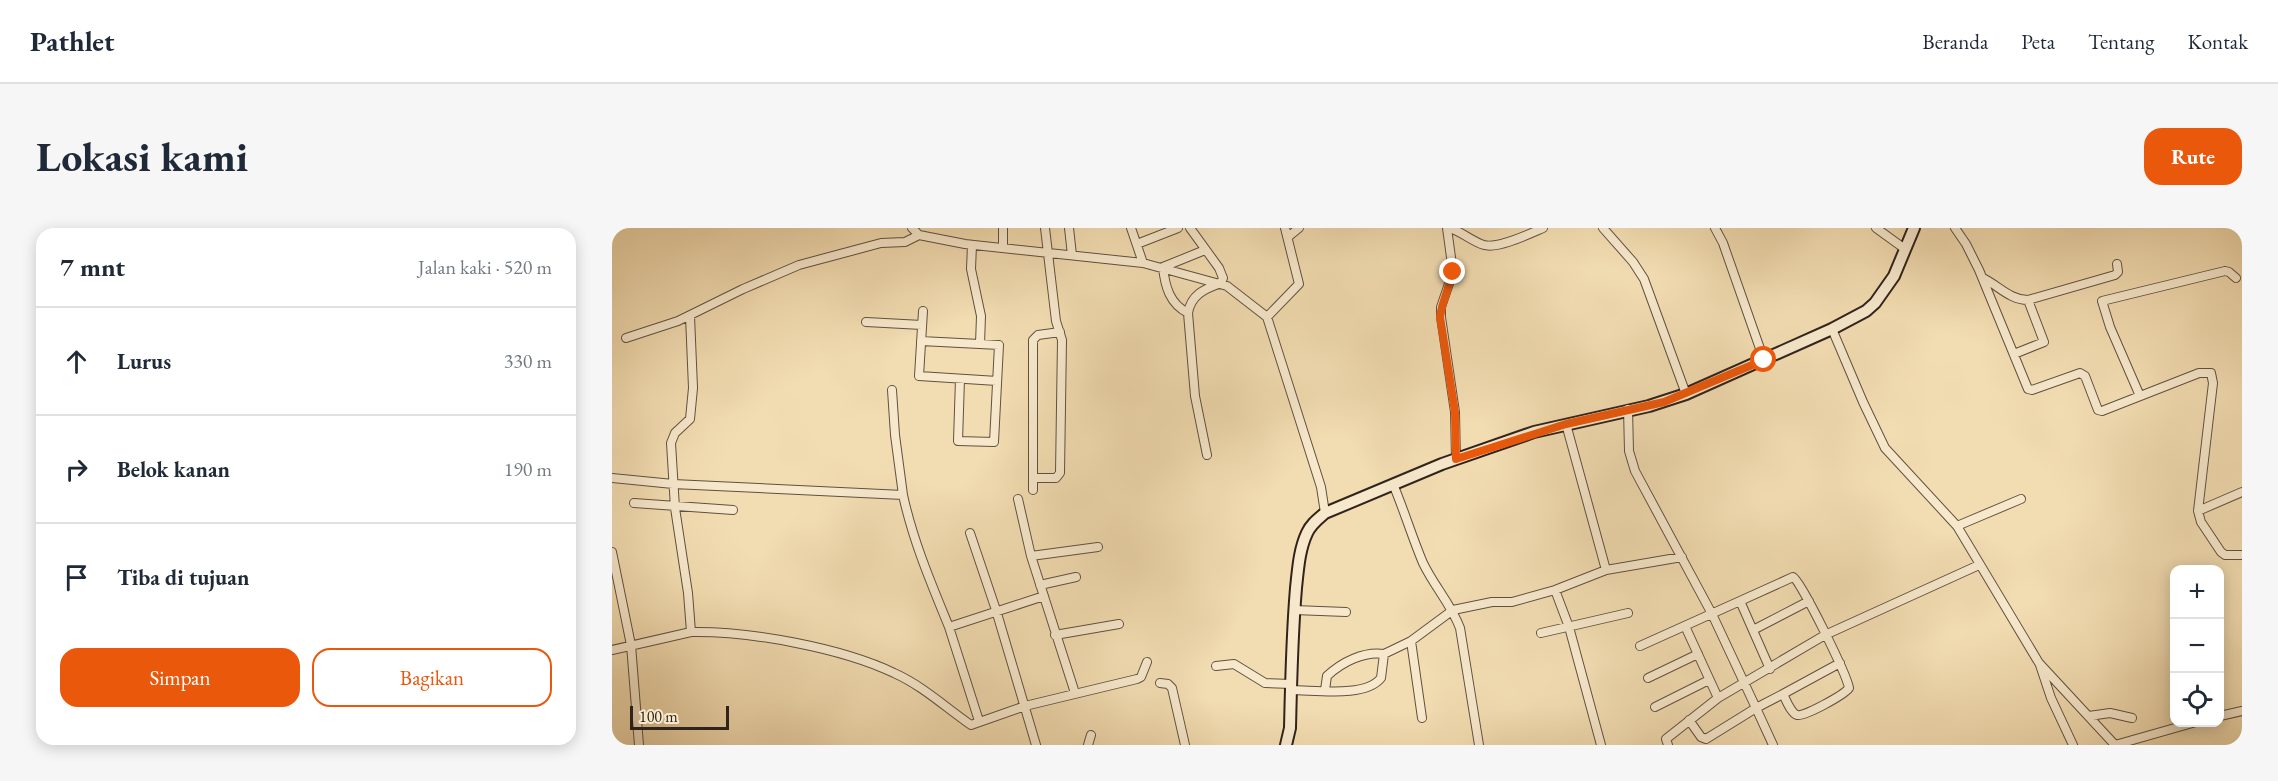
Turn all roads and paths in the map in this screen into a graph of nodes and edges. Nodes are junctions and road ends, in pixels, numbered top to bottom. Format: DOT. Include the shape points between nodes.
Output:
graph roads {
  1 [pos="912,228"];
  2 [pos="1003,228"];
  3 [pos="1045,228"];
  4 [pos="1069,228"];
  5 [pos="1131,228"];
  6 [pos="1178,228"];
  7 [pos="1190,228"];
  8 [pos="1286,228"];
  9 [pos="1299,228"];
  10 [pos="1448,228"];
  11 [pos="1543,228"];
  12 [pos="1603,228"];
  13 [pos="1715,228"];
  14 [pos="1876,228"];
  15 [pos="1914,228"];
  16 [pos="1955,228"];
  17 [pos="919,235"];
  18 [pos="1288,237"];
  19 [pos="1137,244"];
  20 [pos="972,245"];
  21 [pos="1003,248"];
  22 [pos="1905,249"];
  23 [pos="1205,250"];
  24 [pos="1048,254"];
  25 [pos="1072,255"];
  26 [pos="1143,263"];
  27 [pos="2117,264"];
  28 [pos="1163,267"];
  29 [pos="1983,278"];
  30 [pos="2236,278"];
  31 [pos="1221,284"];
  32 [pos="2028,300"];
  33 [pos="923,310"];
  34 [pos="1188,313"];
  35 [pos="690,316"];
  36 [pos="1267,317"];
  37 [pos="866,322"];
  38 [pos="922,325"];
  39 [pos="1832,329"];
  40 [pos="1060,332"];
  41 [pos="626,338"];
  42 [pos="921,340"];
  43 [pos="980,344"];
  44 [pos="2014,354"];
  45 [pos="1764,360"];
  46 [pos="960,379"];
  47 [pos="997,381"];
  48 [pos="892,390"];
  49 [pos="1686,394"];
  50 [pos="2140,396"];
  51 [pos="1628,409"];
  52 [pos="1566,424"];
  53 [pos="1208,455"];
  54 [pos="1456,459"];
  55 [pos="612,478"];
  56 [pos="1033,478"];
  57 [pos="673,484"];
  58 [pos="1393,484"];
  59 [pos="1033,490"];
  60 [pos="2242,492"];
  61 [pos="903,495"];
  62 [pos="1018,499"];
  63 [pos="2021,499"];
  64 [pos="634,503"];
  65 [pos="675,508"];
  66 [pos="733,510"];
  67 [pos="2198,511"];
  68 [pos="1325,513"];
  69 [pos="1957,526"];
  70 [pos="970,533"];
  71 [pos="1098,547"];
  72 [pos="612,552"];
  73 [pos="2242,555"];
  74 [pos="1031,556"];
  75 [pos="1682,557"];
  76 [pos="1979,565"];
  77 [pos="1606,570"];
  78 [pos="1076,578"];
  79 [pos="1040,585"];
  80 [pos="1555,590"];
  81 [pos="1044,596"];
  82 [pos="1740,601"];
  83 [pos="1809,601"];
  84 [pos="996,610"];
  85 [pos="1294,610"];
  86 [pos="1453,610"];
  87 [pos="1346,612"];
  88 [pos="1628,613"];
  89 [pos="1712,614"];
  90 [pos="1119,624"];
  91 [pos="1685,626"];
  92 [pos="949,627"];
  93 [pos="1569,627"];
  94 [pos="1753,630"];
  95 [pos="692,632"];
  96 [pos="1541,633"];
  97 [pos="1055,635"];
  98 [pos="1826,635"];
  99 [pos="1411,641"];
  100 [pos="631,645"];
  101 [pos="1640,646"];
  102 [pos="612,650"];
  103 [pos="1384,654"];
  104 [pos="1698,654"];
  105 [pos="1147,662"];
  106 [pos="1840,663"];
  107 [pos="2039,663"];
  108 [pos="1216,666"];
  109 [pos="1770,669"];
  110 [pos="1648,678"];
  111 [pos="1709,680"];
  112 [pos="1160,684"];
  113 [pos="1743,684"];
  114 [pos="1291,687"];
  115 [pos="1325,690"];
  116 [pos="1075,693"];
  117 [pos="1783,694"];
  118 [pos="1718,698"];
  119 [pos="1025,705"];
  120 [pos="1655,707"];
  121 [pos="1756,708"];
  122 [pos="2242,711"];
  123 [pos="2224,715"];
  124 [pos="2089,716"];
  125 [pos="1422,718"];
  126 [pos="2132,718"];
  127 [pos="1689,720"];
  128 [pos="979,721"];
  129 [pos="2181,727"];
  130 [pos="1091,735"];
  131 [pos="1665,743"];
  132 [pos="639,745"];
  133 [pos="1036,745"];
  134 [pos="1088,745"];
  135 [pos="1185,745"];
  136 [pos="1286,745"];
  137 [pos="1479,745"];
  138 [pos="1601,745"];
  139 [pos="1773,745"];
  140 [pos="2073,745"];
  141 [pos="2115,745"];
  1 -- 17 [label="street"];
  2 -- 21 [label="street"];
  3 -- 24 [label="street"];
  4 -- 25 [label="street"];
  5 -- 19 [label="street"];
  6 -- 19 [label="street"];
  7 -- 23 [label="street"];
  8 -- 18 [label="street"];
  9 -- 18 [label="street"];
  10 -- 11 [label="street" via="1487,246"];
  10 -- 54 [label="street" via="1453,272 1440,317 1455,412"];
  12 -- 49 [label="street" via="1644,279"];
  13 -- 45 [label="street"];
  14 -- 22 [label="street"];
  15 -- 22 [label="street"];
  16 -- 29 [label="street"];
  17 -- 20 [label="street"];
  17 -- 35 [label="street" via="905,242 881,243 799,265"];
  18 -- 36 [label="street" via="1299,284"];
  19 -- 26 [label="street"];
  20 -- 21 [label="street"];
  20 -- 43 [label="street" via="971,269 981,316"];
  21 -- 24 [label="street"];
  22 -- 39 [label="street" via="1894,276 1875,303"];
  23 -- 28 [label="street"];
  23 -- 31 [label="street" via="1222,273"];
  24 -- 25 [label="street"];
  24 -- 40 [label="street"];
  25 -- 26 [label="street"];
  26 -- 28 [label="street"];
  27 -- 32 [label="street" via="2115,275"];
  28 -- 31 [label="street"];
  28 -- 34 [label="street" via="1169,294"];
  29 -- 32 [label="street" via="2010,296"];
  29 -- 44 [label="street"];
  30 -- 50 [label="street" via="2224,272 2102,301"];
  31 -- 34 [label="street" via="1194,297"];
  31 -- 36 [label="street"];
  32 -- 44 [label="street" via="2044,342"];
  33 -- 38 [label="street"];
  34 -- 53 [label="street" via="1195,396"];
  35 -- 41 [label="street"];
  35 -- 57 [label="street" via="692,403 690,419 675,433 671,443"];
  36 -- 68 [label="street"];
  37 -- 38 [label="street"];
  38 -- 42 [label="street"];
  39 -- 45 [label="street"];
  39 -- 69 [label="street" via="1885,448"];
  40 -- 56 [label="street" via="1038,335 1033,340"];
  40 -- 56 [label="street" via="1059,475"];
  42 -- 43 [label="street"];
  42 -- 46 [label="street" via="918,376"];
  43 -- 47 [label="street" via="999,345"];
  44 -- 50 [label="street" via="2030,390 2080,373 2085,376 2099,411"];
  45 -- 49 [label="street"];
  46 -- 47 [label="street"];
  46 -- 47 [label="street" via="958,441 994,442"];
  48 -- 61 [label="street"];
  49 -- 51 [label="street"];
  50 -- 67 [label="street" via="2199,373 2211,373"];
  51 -- 52 [label="street"];
  51 -- 75 [label="street" via="1629,451 1635,471"];
  52 -- 54 [label="street"];
  52 -- 77 [label="street"];
  54 -- 58 [label="street"];
  55 -- 57 [label="street"];
  56 -- 59 [label="street"];
  57 -- 61 [label="street"];
  57 -- 65 [label="street"];
  58 -- 68 [label="street"];
  58 -- 86 [label="street" via="1423,563"];
  60 -- 67 [label="street"];
  61 -- 92 [label="street" via="922,562"];
  62 -- 74 [label="street"];
  63 -- 69 [label="street"];
  64 -- 65 [label="street"];
  65 -- 66 [label="street"];
  65 -- 95 [label="street"];
  67 -- 73 [label="street" via="2221,552"];
  68 -- 85 [label="street" via="1306,535"];
  69 -- 76 [label="street"];
  70 -- 84 [label="street"];
  71 -- 74 [label="street"];
  72 -- 100 [label="street"];
  74 -- 79 [label="street"];
  75 -- 77 [label="street"];
  75 -- 89 [label="street"];
  76 -- 98 [label="street"];
  76 -- 107 [label="street"];
  77 -- 80 [label="street"];
  78 -- 79 [label="street"];
  79 -- 81 [label="street"];
  80 -- 86 [label="street" via="1512,602"];
  80 -- 93 [label="street"];
  81 -- 84 [label="street"];
  81 -- 97 [label="street"];
  82 -- 83 [label="street" via="1793,577"];
  82 -- 89 [label="street"];
  82 -- 94 [label="street"];
  83 -- 94 [label="street"];
  83 -- 98 [label="street"];
  84 -- 92 [label="street"];
  84 -- 119 [label="street"];
  85 -- 87 [label="street"];
  85 -- 114 [label="street"];
  86 -- 99 [label="street"];
  86 -- 137 [label="street"];
  88 -- 93 [label="street"];
  89 -- 91 [label="street"];
  89 -- 113 [label="street"];
  90 -- 97 [label="street"];
  91 -- 101 [label="street"];
  91 -- 104 [label="street"];
  92 -- 128 [label="street"];
  93 -- 96 [label="street"];
  93 -- 138 [label="street"];
  94 -- 109 [label="street"];
  95 -- 100 [label="street"];
  95 -- 128 [label="street" via="758,637 865,660 929,692 971,725"];
  97 -- 116 [label="street"];
  98 -- 106 [label="street"];
  98 -- 109 [label="street"];
  99 -- 103 [label="street"];
  99 -- 125 [label="street"];
  100 -- 102 [label="street"];
  100 -- 132 [label="street"];
  103 -- 115 [label="street" via="1371,653 1347,662 1327,676"];
  103 -- 115 [label="street" via="1383,673 1376,683 1361,690"];
  104 -- 110 [label="street"];
  104 -- 111 [label="street"];
  105 -- 116 [label="street" via="1137,680"];
  106 -- 117 [label="street"];
  106 -- 117 [label="street" via="1849,685 1846,692 1799,715"];
  107 -- 124 [label="street"];
  107 -- 140 [label="street"];
  108 -- 114 [label="street" via="1239,665 1265,683"];
  109 -- 113 [label="street"];
  111 -- 118 [label="street"];
  111 -- 120 [label="street"];
  112 -- 135 [label="street" via="1172,688"];
  113 -- 118 [label="street"];
  113 -- 121 [label="street"];
  114 -- 115 [label="street"];
  114 -- 136 [label="street"];
  116 -- 119 [label="street"];
  117 -- 121 [label="street"];
  118 -- 127 [label="street"];
  119 -- 128 [label="street"];
  119 -- 133 [label="street"];
  121 -- 127 [label="street" via="1706,739"];
  121 -- 139 [label="street"];
  122 -- 123 [label="street"];
  124 -- 126 [label="street" via="2110,713"];
  124 -- 141 [label="street"];
  127 -- 131 [label="street"];
  129 -- 141 [label="street"];
  130 -- 134 [label="street"];
}
